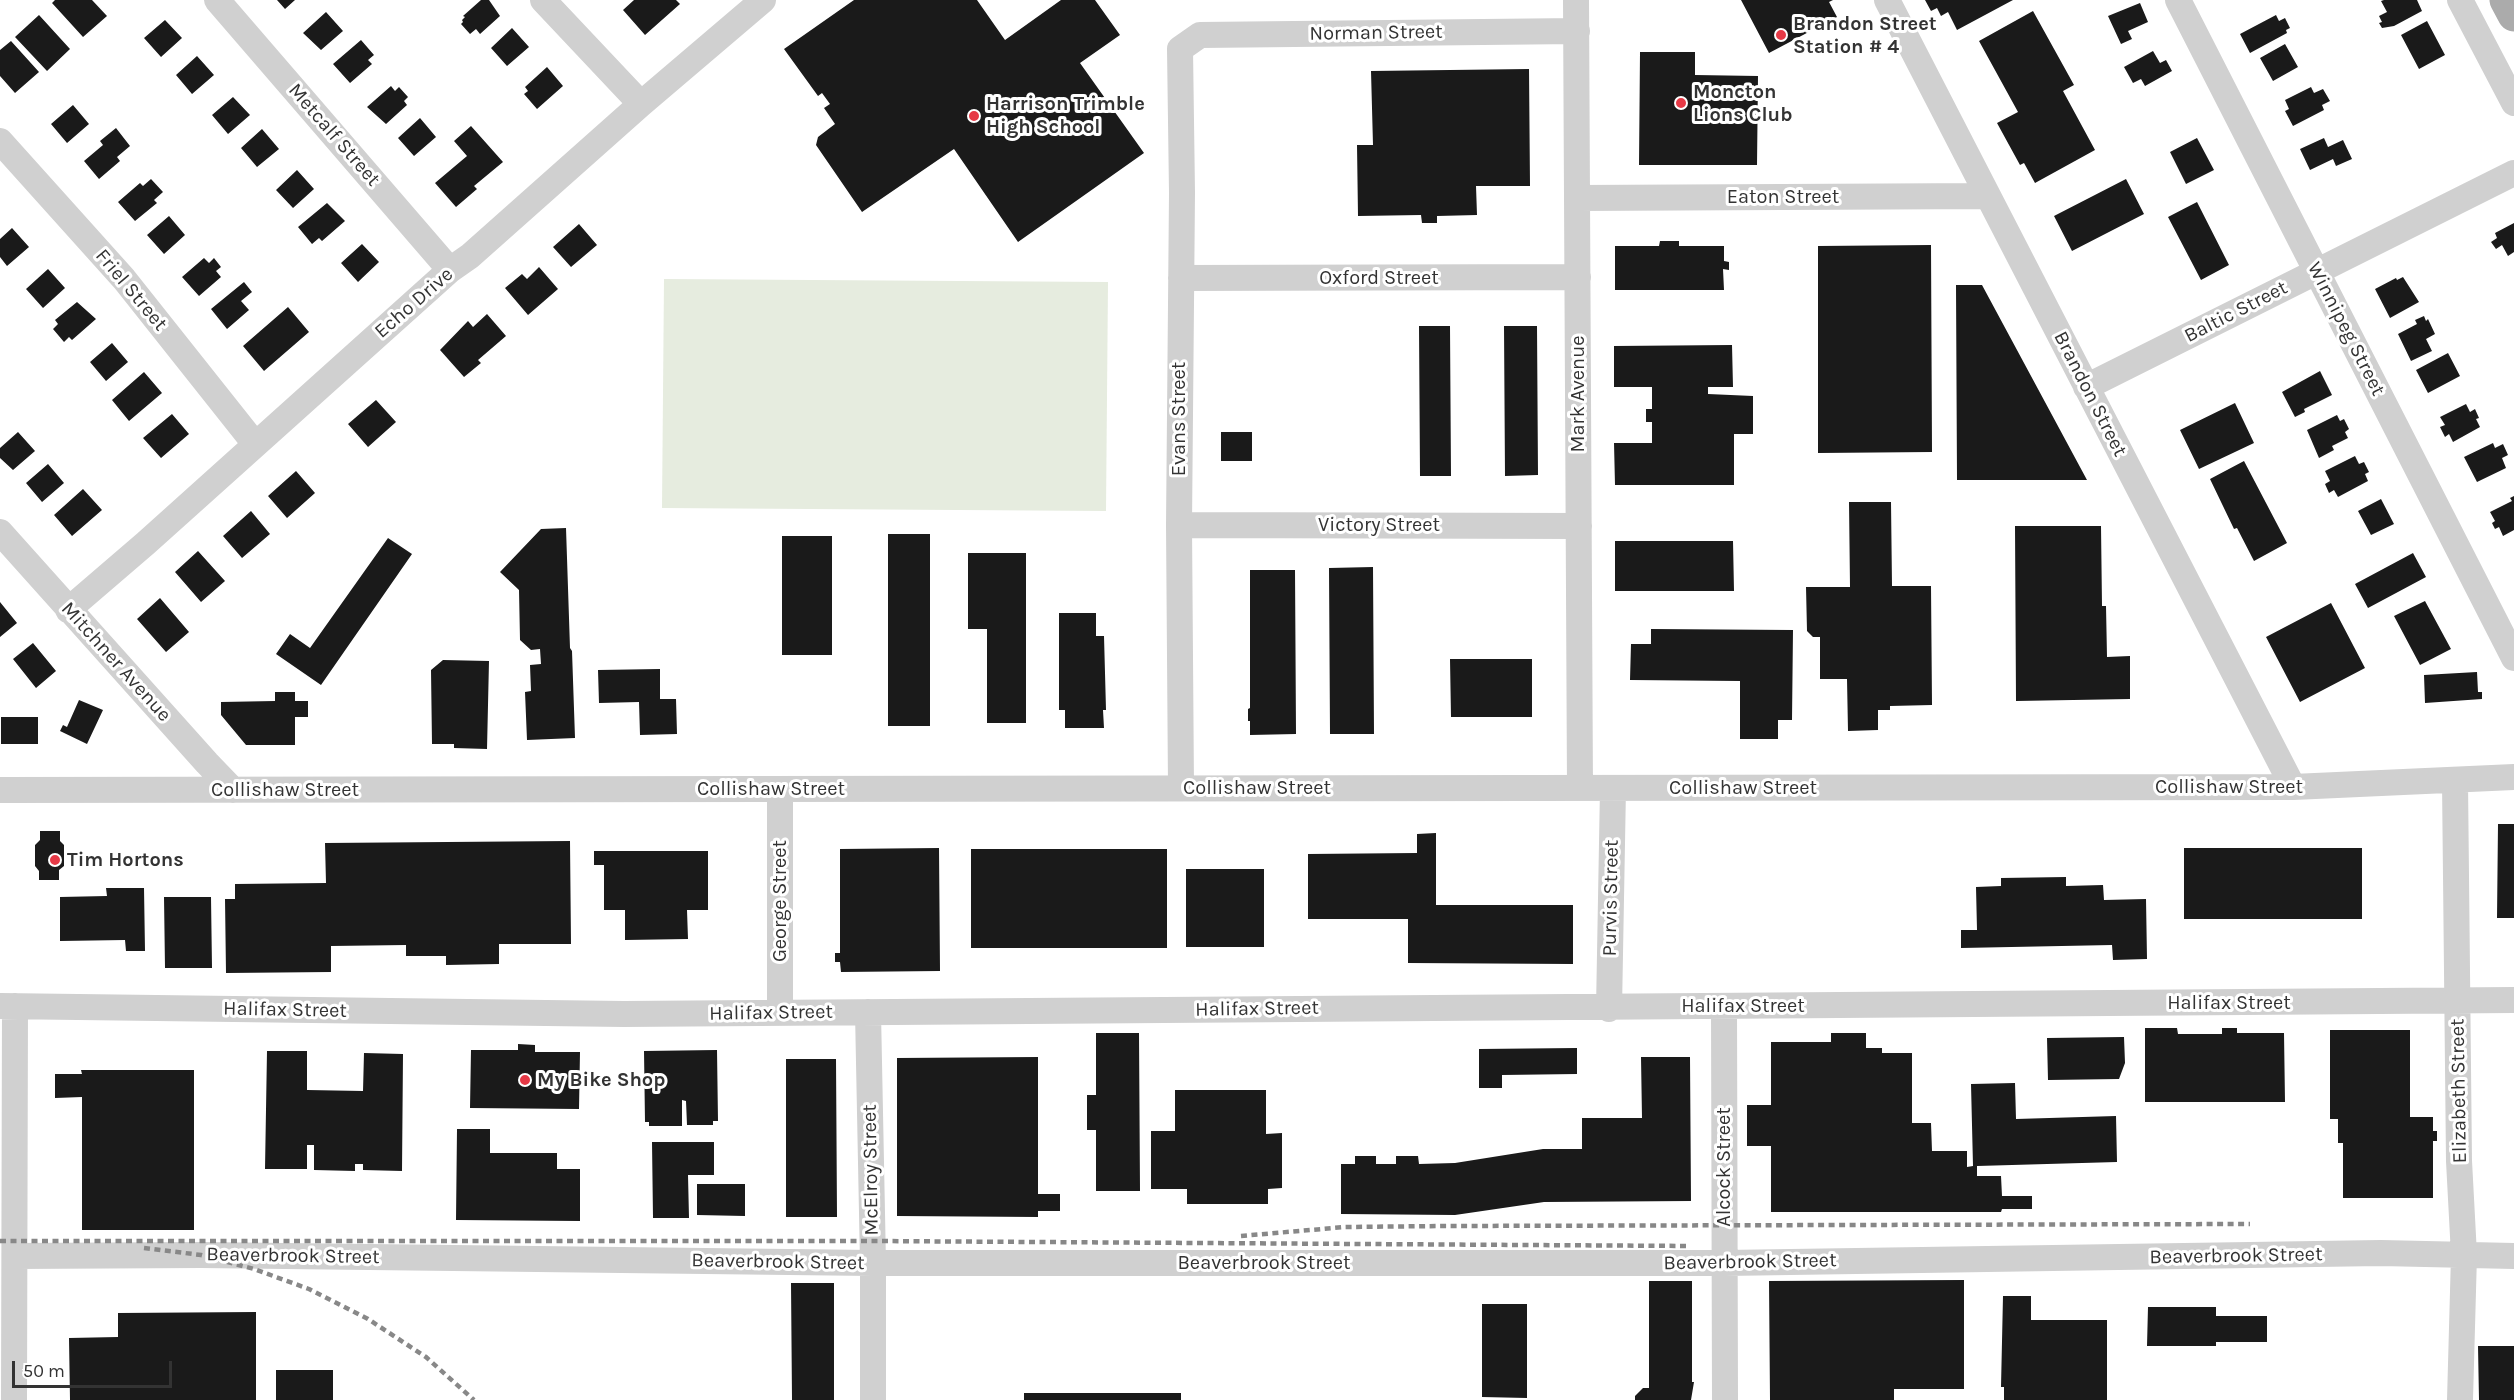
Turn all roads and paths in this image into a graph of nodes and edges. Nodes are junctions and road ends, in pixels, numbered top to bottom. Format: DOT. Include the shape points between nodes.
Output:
graph roads {
  1 [pos="216,0"];
  2 [pos="543,0"];
  3 [pos="763,0"];
  4 [pos="1576,0"];
  5 [pos="1887,0"];
  6 [pos="2178,0"];
  7 [pos="2460,0"];
  8 [pos="2506,0"];
  9 [pos="2514,15"];
  10 [pos="1576,30"];
  11 [pos="1180,49"];
  12 [pos="641,104"];
  13 [pos="2514,104"];
  14 [pos="0,141"];
  15 [pos="2514,173"];
  16 [pos="1988,196"];
  17 [pos="1577,198"];
  18 [pos="450,270"];
  19 [pos="2316,272"];
  20 [pos="1578,277"];
  21 [pos="1181,278"];
  22 [pos="2086,387"];
  23 [pos="255,444"];
  24 [pos="1179,525"];
  25 [pos="1579,526"];
  26 [pos="0,532"];
  27 [pos="68,610"];
  28 [pos="2514,658"];
  29 [pos="2514,777"];
  30 [pos="2455,781"];
  31 [pos="2292,787"];
  32 [pos="1181,788"];
  33 [pos="1580,788"];
  34 [pos="1613,788"];
  35 [pos="780,789"];
  36 [pos="0,790"];
  37 [pos="233,790"];
  38 [pos="2514,1000"];
  39 [pos="2457,1001"];
  40 [pos="8,1006"];
  41 [pos="1724,1007"];
  42 [pos="1609,1009"];
  43 [pos="780,1012"];
  44 [pos="868,1012"];
  45 [pos="2464,1255"];
  46 [pos="15,1256"];
  47 [pos="2514,1256"];
  48 [pos="873,1263"];
  49 [pos="1725,1263"];
  50 [pos="14,1400"];
  51 [pos="873,1400"];
  52 [pos="1725,1400"];
  53 [pos="2460,1400"];
  1 -- 18 [label="street, Metcalf Street"];
  2 -- 12 [label="street"];
  3 -- 12 [label="street, Echo Drive"];
  4 -- 10 [label="street, Mark Avenue"];
  5 -- 16 [label="street, Brandon Street"];
  6 -- 19 [label="street, Winnipeg Street"];
  7 -- 13 [label="street"];
  8 -- 9 [label="main road"];
  10 -- 11 [label="street, Norman Street" via="1200,35"];
  10 -- 17 [label="street, Mark Avenue"];
  11 -- 21 [label="street, Evans Street"];
  12 -- 18 [label="street, Echo Drive"];
  14 -- 23 [label="street, Friel Street" via="124,279"];
  15 -- 19 [label="street, Baltic Street"];
  16 -- 17 [label="street, Eaton Street"];
  16 -- 22 [label="street, Brandon Street"];
  17 -- 20 [label="street, Mark Avenue"];
  18 -- 23 [label="street, Echo Drive"];
  19 -- 22 [label="street, Baltic Street"];
  19 -- 28 [label="street, Winnipeg Street"];
  20 -- 21 [label="street, Oxford Street"];
  20 -- 25 [label="street, Mark Avenue"];
  21 -- 24 [label="street, Evans Street"];
  22 -- 31 [label="street, Brandon Street"];
  23 -- 27 [label="street, Echo Drive"];
  24 -- 25 [label="street, Victory Street"];
  24 -- 32 [label="street, Evans Street"];
  25 -- 33 [label="street, Mark Avenue"];
  26 -- 27 [label="street, Mitchner Avenue"];
  27 -- 37 [label="street, Mitchner Avenue"];
  29 -- 30 [label="street, Collishaw Street"];
  30 -- 31 [label="street, Collishaw Street"];
  30 -- 39 [label="street, Elizabeth Street"];
  31 -- 34 [label="street, Collishaw Street"];
  32 -- 33 [label="street, Collishaw Street"];
  32 -- 35 [label="street, Collishaw Street"];
  33 -- 34 [label="street, Collishaw Street"];
  34 -- 42 [label="street, Purvis Street"];
  35 -- 37 [label="street, Collishaw Street"];
  35 -- 43 [label="street, George Street"];
  36 -- 37 [label="street, Collishaw Street"];
  38 -- 39 [label="street, Halifax Street"];
  39 -- 41 [label="street, Halifax Street"];
  39 -- 45 [label="street, Elizabeth Street"];
  40 -- 43 [label="street, Halifax Street" via="624,1014"];
  40 -- 46 [label="street"];
  41 -- 42 [label="street, Halifax Street"];
  41 -- 49 [label="street, Alcock Street"];
  42 -- 44 [label="street, Halifax Street" via="1579,1005"];
  43 -- 44 [label="street, Halifax Street"];
  44 -- 48 [label="street, McElroy Street"];
  45 -- 47 [label="street, Beaverbrook Street"];
  45 -- 49 [label="street, Beaverbrook Street"];
  45 -- 53 [label="street, Elizabeth Street"];
  46 -- 48 [label="street, Beaverbrook Street"];
  46 -- 50 [label="street"];
  48 -- 49 [label="street, Beaverbrook Street"];
  48 -- 51 [label="street, McElroy Street"];
  49 -- 52 [label="street, Alcock Street"];
}
